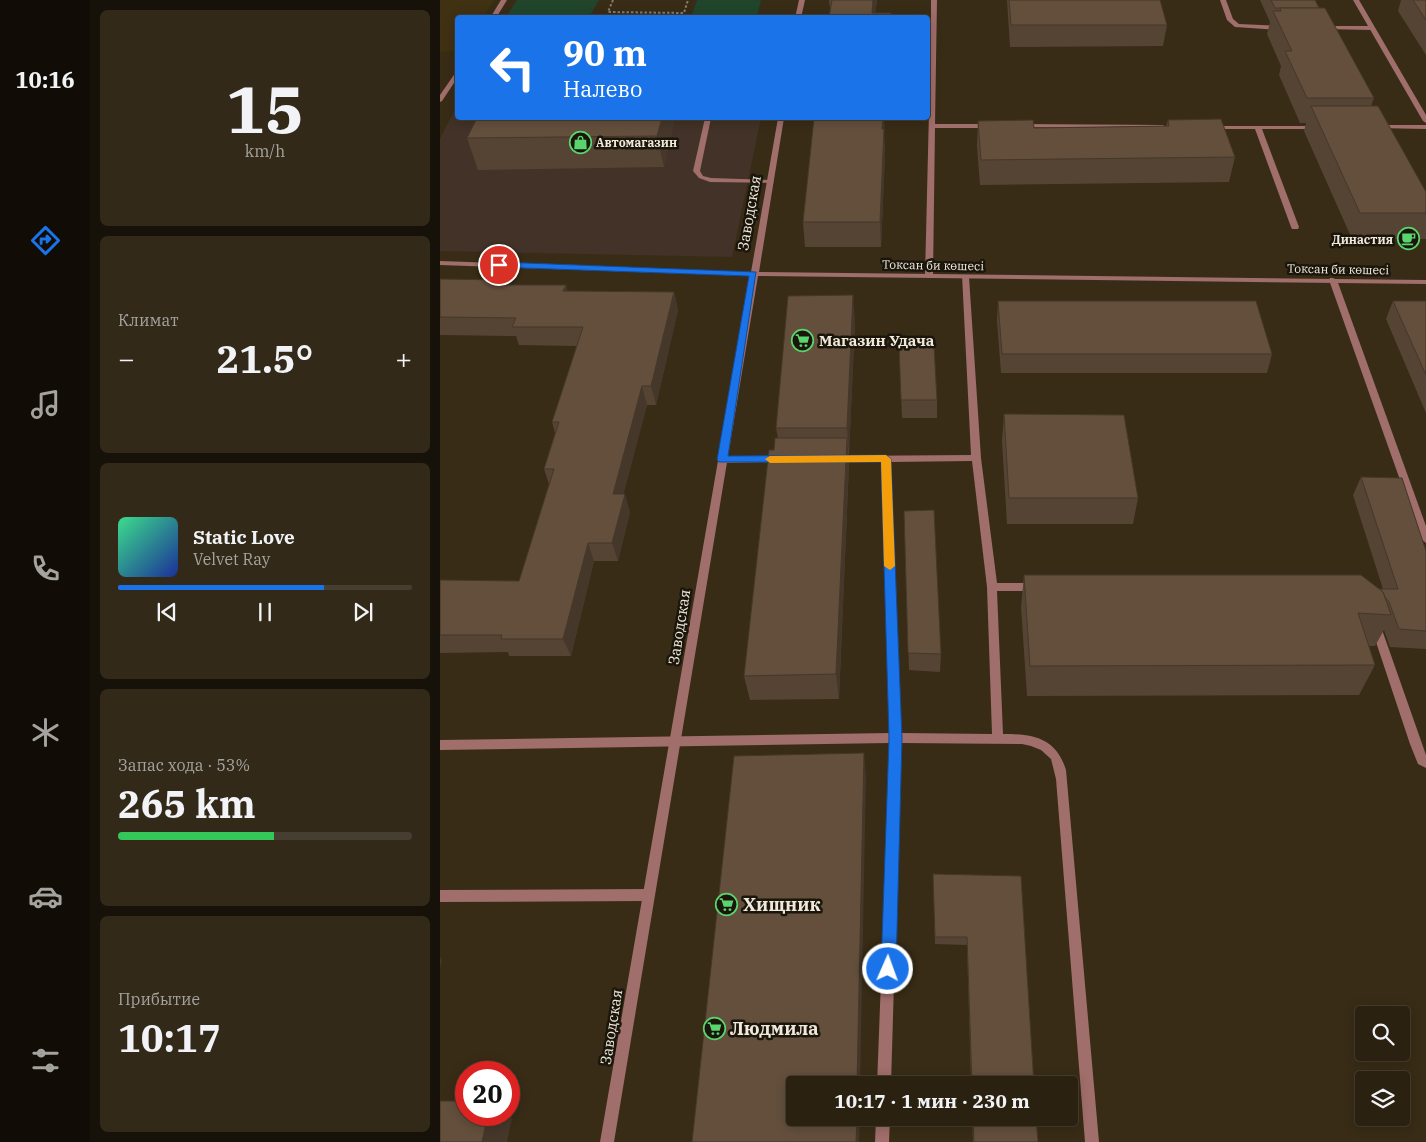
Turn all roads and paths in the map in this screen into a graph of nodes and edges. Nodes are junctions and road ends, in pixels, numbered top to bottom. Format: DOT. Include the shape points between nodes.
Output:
graph roads {
  1 [pos="504,0"];
  2 [pos="613,0"];
  3 [pos="688,0"];
  4 [pos="802,0"];
  5 [pos="934,0"];
  6 [pos="1223,0"];
  7 [pos="1356,0"];
  8 [pos="495,15"];
  9 [pos="799,15"];
  10 [pos="931,27"];
  11 [pos="1288,28"];
  12 [pos="1316,28"];
  13 [pos="1372,28"];
  14 [pos="455,76"];
  15 [pos="440,100"];
  16 [pos="708,120"];
  17 [pos="781,120"];
  18 [pos="1426,121"];
  19 [pos="934,126"];
  20 [pos="1003,126"];
  21 [pos="1012,126"];
  22 [pos="1170,126"];
  23 [pos="1199,127"];
  24 [pos="1258,127"];
  25 [pos="1327,127"];
  26 [pos="1367,127"];
  27 [pos="1426,128"];
  28 [pos="770,182"];
  29 [pos="1295,228"];
  30 [pos="440,263"];
  31 [pos="753,274"];
  32 [pos="929,276"];
  33 [pos="965,277"];
  34 [pos="1333,280"];
  35 [pos="1426,282"];
  36 [pos="976,458"];
  37 [pos="790,459"];
  38 [pos="828,459"];
  39 [pos="886,459"];
  40 [pos="722,460"];
  41 [pos="1426,539"];
  42 [pos="992,587"];
  43 [pos="1050,588"];
  44 [pos="1368,615"];
  45 [pos="896,738"];
  46 [pos="998,739"];
  47 [pos="675,742"];
  48 [pos="440,745"];
  49 [pos="1426,763"];
  50 [pos="648,894"];
  51 [pos="440,896"];
  52 [pos="884,1076"];
  53 [pos="883,1126"];
  54 [pos="607,1142"];
  55 [pos="882,1142"];
  56 [pos="1092,1142"];
  1 -- 8 [label="street"];
  2 -- 3 [label="path" via="608,12 684,12"];
  4 -- 9 [label="street"];
  5 -- 10 [label="street"];
  6 -- 11 [label="street" via="1230,20 1237,26"];
  7 -- 13 [label="street"];
  10 -- 19 [label="street"];
  12 -- 13 [label="street"];
  13 -- 18 [label="street"];
  14 -- 15 [label="street"];
  16 -- 28 [label="street" via="696,171 701,177"];
  17 -- 28 [label="street, Заводская"];
  19 -- 20 [label="street"];
  19 -- 32 [label="street"];
  21 -- 22 [label="street"];
  23 -- 24 [label="street"];
  24 -- 25 [label="street"];
  24 -- 29 [label="street"];
  26 -- 27 [label="street"];
  28 -- 31 [label="street, Заводская"];
  30 -- 31 [label="street, Токсан би көшесі"];
  31 -- 32 [label="street, Токсан би көшесі"];
  31 -- 40 [label="street, Заводская"];
  32 -- 33 [label="street, Токсан би көшесі"];
  33 -- 34 [label="street, Токсан би көшесі"];
  33 -- 36 [label="street"];
  34 -- 35 [label="street, Токсан би көшесі"];
  34 -- 41 [label="street"];
  36 -- 39 [label="street"];
  36 -- 42 [label="street"];
  37 -- 40 [label="street"];
  38 -- 39 [label="street"];
  39 -- 45 [label="street"];
  40 -- 47 [label="street, Заводская"];
  42 -- 43 [label="street"];
  42 -- 46 [label="street"];
  44 -- 49 [label="street" via="1381,639 1416,744"];
  45 -- 46 [label="street"];
  45 -- 47 [label="street"];
  45 -- 52 [label="street"];
  46 -- 56 [label="street" via="1038,742 1049,749 1059,763"];
  47 -- 48 [label="street"];
  47 -- 50 [label="street, Заводская"];
  50 -- 51 [label="street"];
  50 -- 54 [label="street, Заводская"];
  53 -- 55 [label="street"];
}
